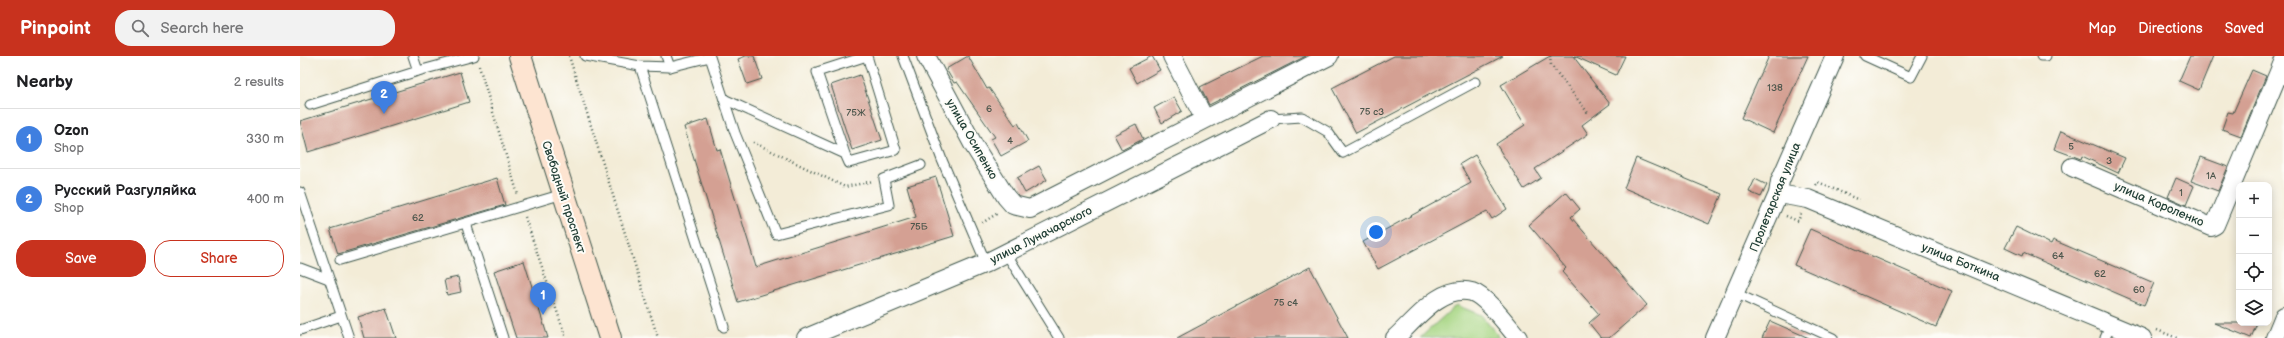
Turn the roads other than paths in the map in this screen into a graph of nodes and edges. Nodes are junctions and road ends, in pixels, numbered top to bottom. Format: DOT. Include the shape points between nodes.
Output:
graph roads {
  1 [pos="413,56"];
  2 [pos="474,56"];
  3 [pos="520,56"];
  4 [pos="585,56"];
  5 [pos="666,56"];
  6 [pos="711,56"];
  7 [pos="903,56"];
  8 [pos="926,56"];
  9 [pos="1172,56"];
  10 [pos="1329,56"];
  11 [pos="1835,56"];
  12 [pos="1865,56"];
  13 [pos="1922,56"];
  14 [pos="2041,56"];
  15 [pos="2046,56"];
  16 [pos="2273,56"];
  17 [pos="2284,61"];
  18 [pos="640,66"];
  19 [pos="670,67"];
  20 [pos="418,72"];
  21 [pos="1475,82"];
  22 [pos="724,100"];
  23 [pos="310,105"];
  24 [pos="1204,118"];
  25 [pos="1271,119"];
  26 [pos="845,154"];
  27 [pos="921,165"];
  28 [pos="2072,167"];
  29 [pos="300,192"];
  30 [pos="563,194"];
  31 [pos="1778,194"];
  32 [pos="466,224"];
  33 [pos="1006,253"];
  34 [pos="340,260"];
  35 [pos="986,263"];
  36 [pos="300,268"];
  37 [pos="329,278"];
  38 [pos="1735,293"];
  39 [pos="341,316"];
  40 [pos="2284,316"];
  41 [pos="724,327"];
  42 [pos="300,330"];
  43 [pos="2108,331"];
  44 [pos="349,338"];
  45 [pos="503,338"];
  46 [pos="610,338"];
  47 [pos="806,338"];
  48 [pos="1059,338"];
  49 [pos="1395,338"];
  50 [pos="1518,338"];
  51 [pos="1715,338"];
  52 [pos="1833,338"];
  53 [pos="2142,338"];
  54 [pos="2275,338"];
  1 -- 20 [label="lane"];
  2 -- 20 [label="lane"];
  3 -- 30 [label="main road, Свободный проспект"];
  4 -- 18 [label="lane"];
  5 -- 19 [label="lane"];
  6 -- 19 [label="lane"];
  6 -- 22 [label="lane"];
  7 -- 35 [label="lane" via="942,160"];
  8 -- 24 [label="street, улица Осипенко" via="974,146 1012,205 1030,209"];
  9 -- 24 [label="street"];
  10 -- 24 [label="street"];
  11 -- 31 [label="street, Пролетарская улица" via="1780,181"];
  12 -- 13 [label="lane" via="1911,77"];
  14 -- 15 [label="lane"];
  16 -- 17 [label="street"];
  17 -- 28 [label="street, улица Короленко" via="2215,225 2211,227"];
  18 -- 19 [label="lane"];
  18 -- 41 [label="lane"];
  20 -- 23 [label="lane"];
  21 -- 25 [label="lane" via="1343,153 1328,132 1302,117"];
  22 -- 26 [label="lane"];
  22 -- 27 [label="lane" via="776,234 889,205 884,179"];
  25 -- 33 [label="street, улица Луначарского"];
  26 -- 26 [label="lane" via="849,163 896,150 867,56 817,72"];
  29 -- 37 [label="lane"];
  30 -- 32 [label="lane"];
  30 -- 46 [label="main road, Свободный проспект"];
  31 -- 38 [label="street, Пролетарская улица"];
  31 -- 43 [label="street, улица Боткина" via="1808,199"];
  32 -- 34 [label="lane"];
  32 -- 45 [label="lane"];
  33 -- 35 [label="street, улица Луначарского"];
  33 -- 48 [label="lane"];
  35 -- 47 [label="street, улица Луначарского"];
  36 -- 37 [label="lane"];
  37 -- 39 [label="lane"];
  38 -- 51 [label="street, Пролетарская улица"];
  38 -- 52 [label="lane"];
  39 -- 42 [label="lane"];
  39 -- 44 [label="lane"];
  40 -- 54 [label="street"];
  43 -- 53 [label="street, улица Боткина"];
  49 -- 50 [label="street" via="1441,297 1456,292 1472,292 1494,308"];
}
